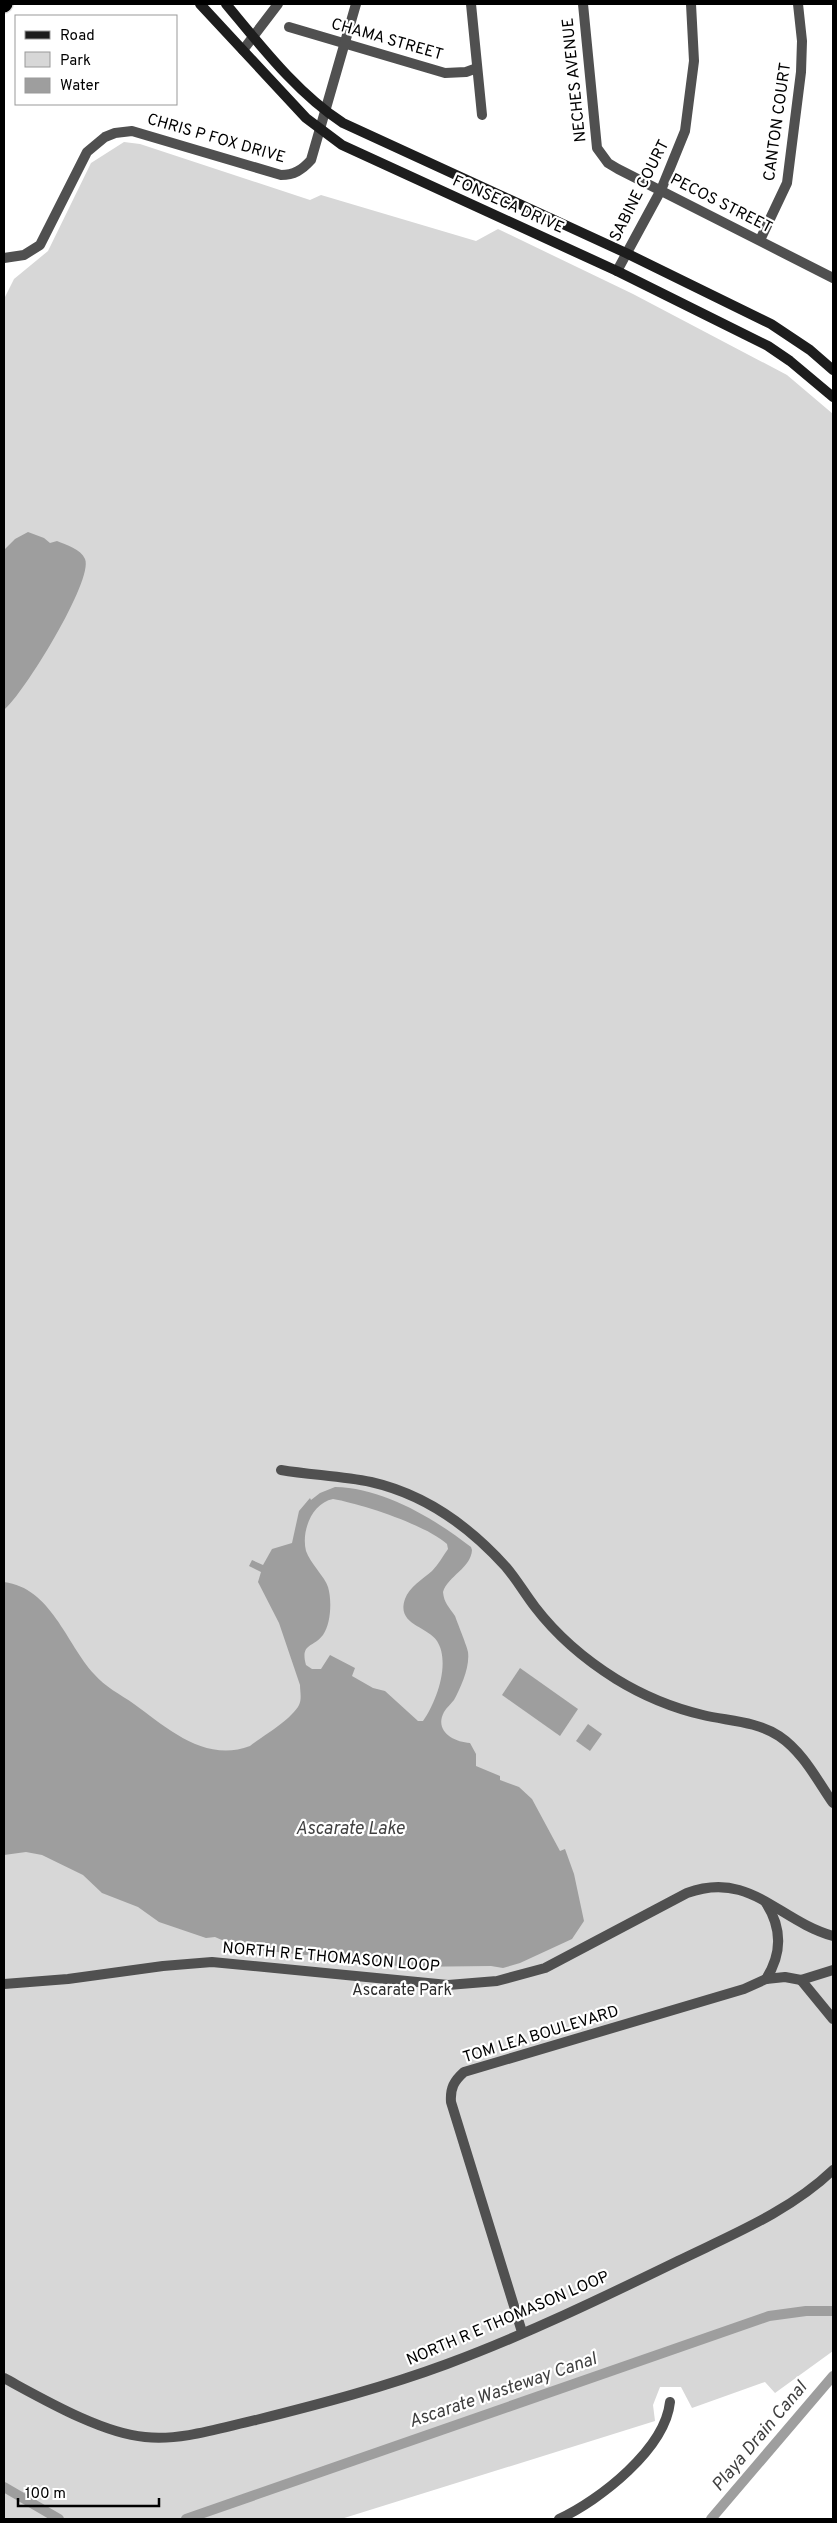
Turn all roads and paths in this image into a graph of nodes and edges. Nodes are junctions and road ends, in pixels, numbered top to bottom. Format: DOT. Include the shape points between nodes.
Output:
graph roads {
  1 [pos="200,4"];
  2 [pos="226,4"];
  3 [pos="356,4"];
  4 [pos="471,4"];
  5 [pos="583,4"];
  6 [pos="691,4"];
  7 [pos="798,4"];
  8 [pos="276,7"];
  9 [pos="288,27"];
  10 [pos="254,37"];
  11 [pos="346,43"];
  12 [pos="242,50"];
  13 [pos="477,68"];
  14 [pos="325,112"];
  15 [pos="482,115"];
  16 [pos="320,129"];
  17 [pos="599,152"];
  18 [pos="660,190"];
  19 [pos="760,240"];
  20 [pos="626,253"];
  21 [pos="4,258"];
  22 [pos="617,271"];
  23 [pos="833,278"];
  24 [pos="833,370"];
  25 [pos="833,397"];
  26 [pos="281,1470"];
  27 [pos="833,1803"];
  28 [pos="765,1902"];
  29 [pos="833,1936"];
  30 [pos="833,1970"];
  31 [pos="766,1979"];
  32 [pos="801,1980"];
  33 [pos="4,1984"];
  34 [pos="833,2020"];
  35 [pos="833,2170"];
  36 [pos="522,2332"];
  37 [pos="4,2378"];
  38 [pos="670,2402"];
  39 [pos="559,2519"];
  1 -- 12 [label="main road, FONSECA DRIVE"];
  2 -- 10 [label="main road, FONSECA DRIVE"];
  3 -- 11 [label="street, CHRIS P FOX DRIVE"];
  4 -- 13 [label="street"];
  5 -- 17 [label="street, NECHES AVENUE"];
  6 -- 18 [label="street, SABINE COURT" via="694,61 685,131"];
  7 -- 19 [label="street, CANTON COURT" via="802,64 787,183"];
  8 -- 10 [label="street"];
  9 -- 11 [label="street, CHAMA STREET"];
  10 -- 12 [label="street"];
  10 -- 14 [label="main road, FONSECA DRIVE"];
  11 -- 13 [label="street, CHAMA STREET" via="445,72 466,72"];
  11 -- 14 [label="street, CHRIS P FOX DRIVE"];
  12 -- 16 [label="main road, FONSECA DRIVE"];
  13 -- 15 [label="street"];
  14 -- 16 [label="street, CHRIS P FOX DRIVE"];
  14 -- 20 [label="main road, FONSECA DRIVE" via="363,133"];
  16 -- 21 [label="street, CHRIS P FOX DRIVE" via="311,160 296,172 281,176 141,133 115,133 100,140 87,152 40,245 24,255"];
  16 -- 22 [label="main road, FONSECA DRIVE" via="375,162"];
  17 -- 18 [label="street, PECOS STREET" via="608,163"];
  18 -- 19 [label="street, PECOS STREET"];
  18 -- 20 [label="street, SABINE COURT"];
  19 -- 23 [label="street, PECOS STREET"];
  20 -- 22 [label="street, SABINE COURT"];
  20 -- 24 [label="main road, FONSECA DRIVE" via="771,324"];
  22 -- 25 [label="main road, FONSECA DRIVE" via="768,346"];
  26 -- 27 [label="street" via="372,1483 440,1510 488,1548 508,1569 551,1627 584,1659 644,1694 701,1714 765,1728 779,1736 800,1755"];
  28 -- 29 [label="street, NORTH R E THOMASON LOOP" via="810,1928"];
  28 -- 31 [label="street" via="775,1920 779,1941 776,1961"];
  28 -- 33 [label="street, NORTH R E THOMASON LOOP" via="732,1887 702,1888 686,1893 545,1968 515,1978 478,1984 424,1983 212,1962 68,1980"];
  30 -- 32 [label="street, TOM LEA BOULEVARD"];
  31 -- 32 [label="street, TOM LEA BOULEVARD" via="785,1977"];
  31 -- 36 [label="street, TOM LEA BOULEVARD" via="735,1992 464,2072 456,2079 450,2093 451,2102"];
  32 -- 34 [label="street"];
  35 -- 36 [label="street, NORTH R E THOMASON LOOP" via="787,2206 745,2228"];
  36 -- 37 [label="street, NORTH R E THOMASON LOOP" via="447,2364 390,2383 277,2415 163,2438 115,2431"];
  38 -- 39 [label="street" via="660,2431 624,2475 606,2492"];
}
